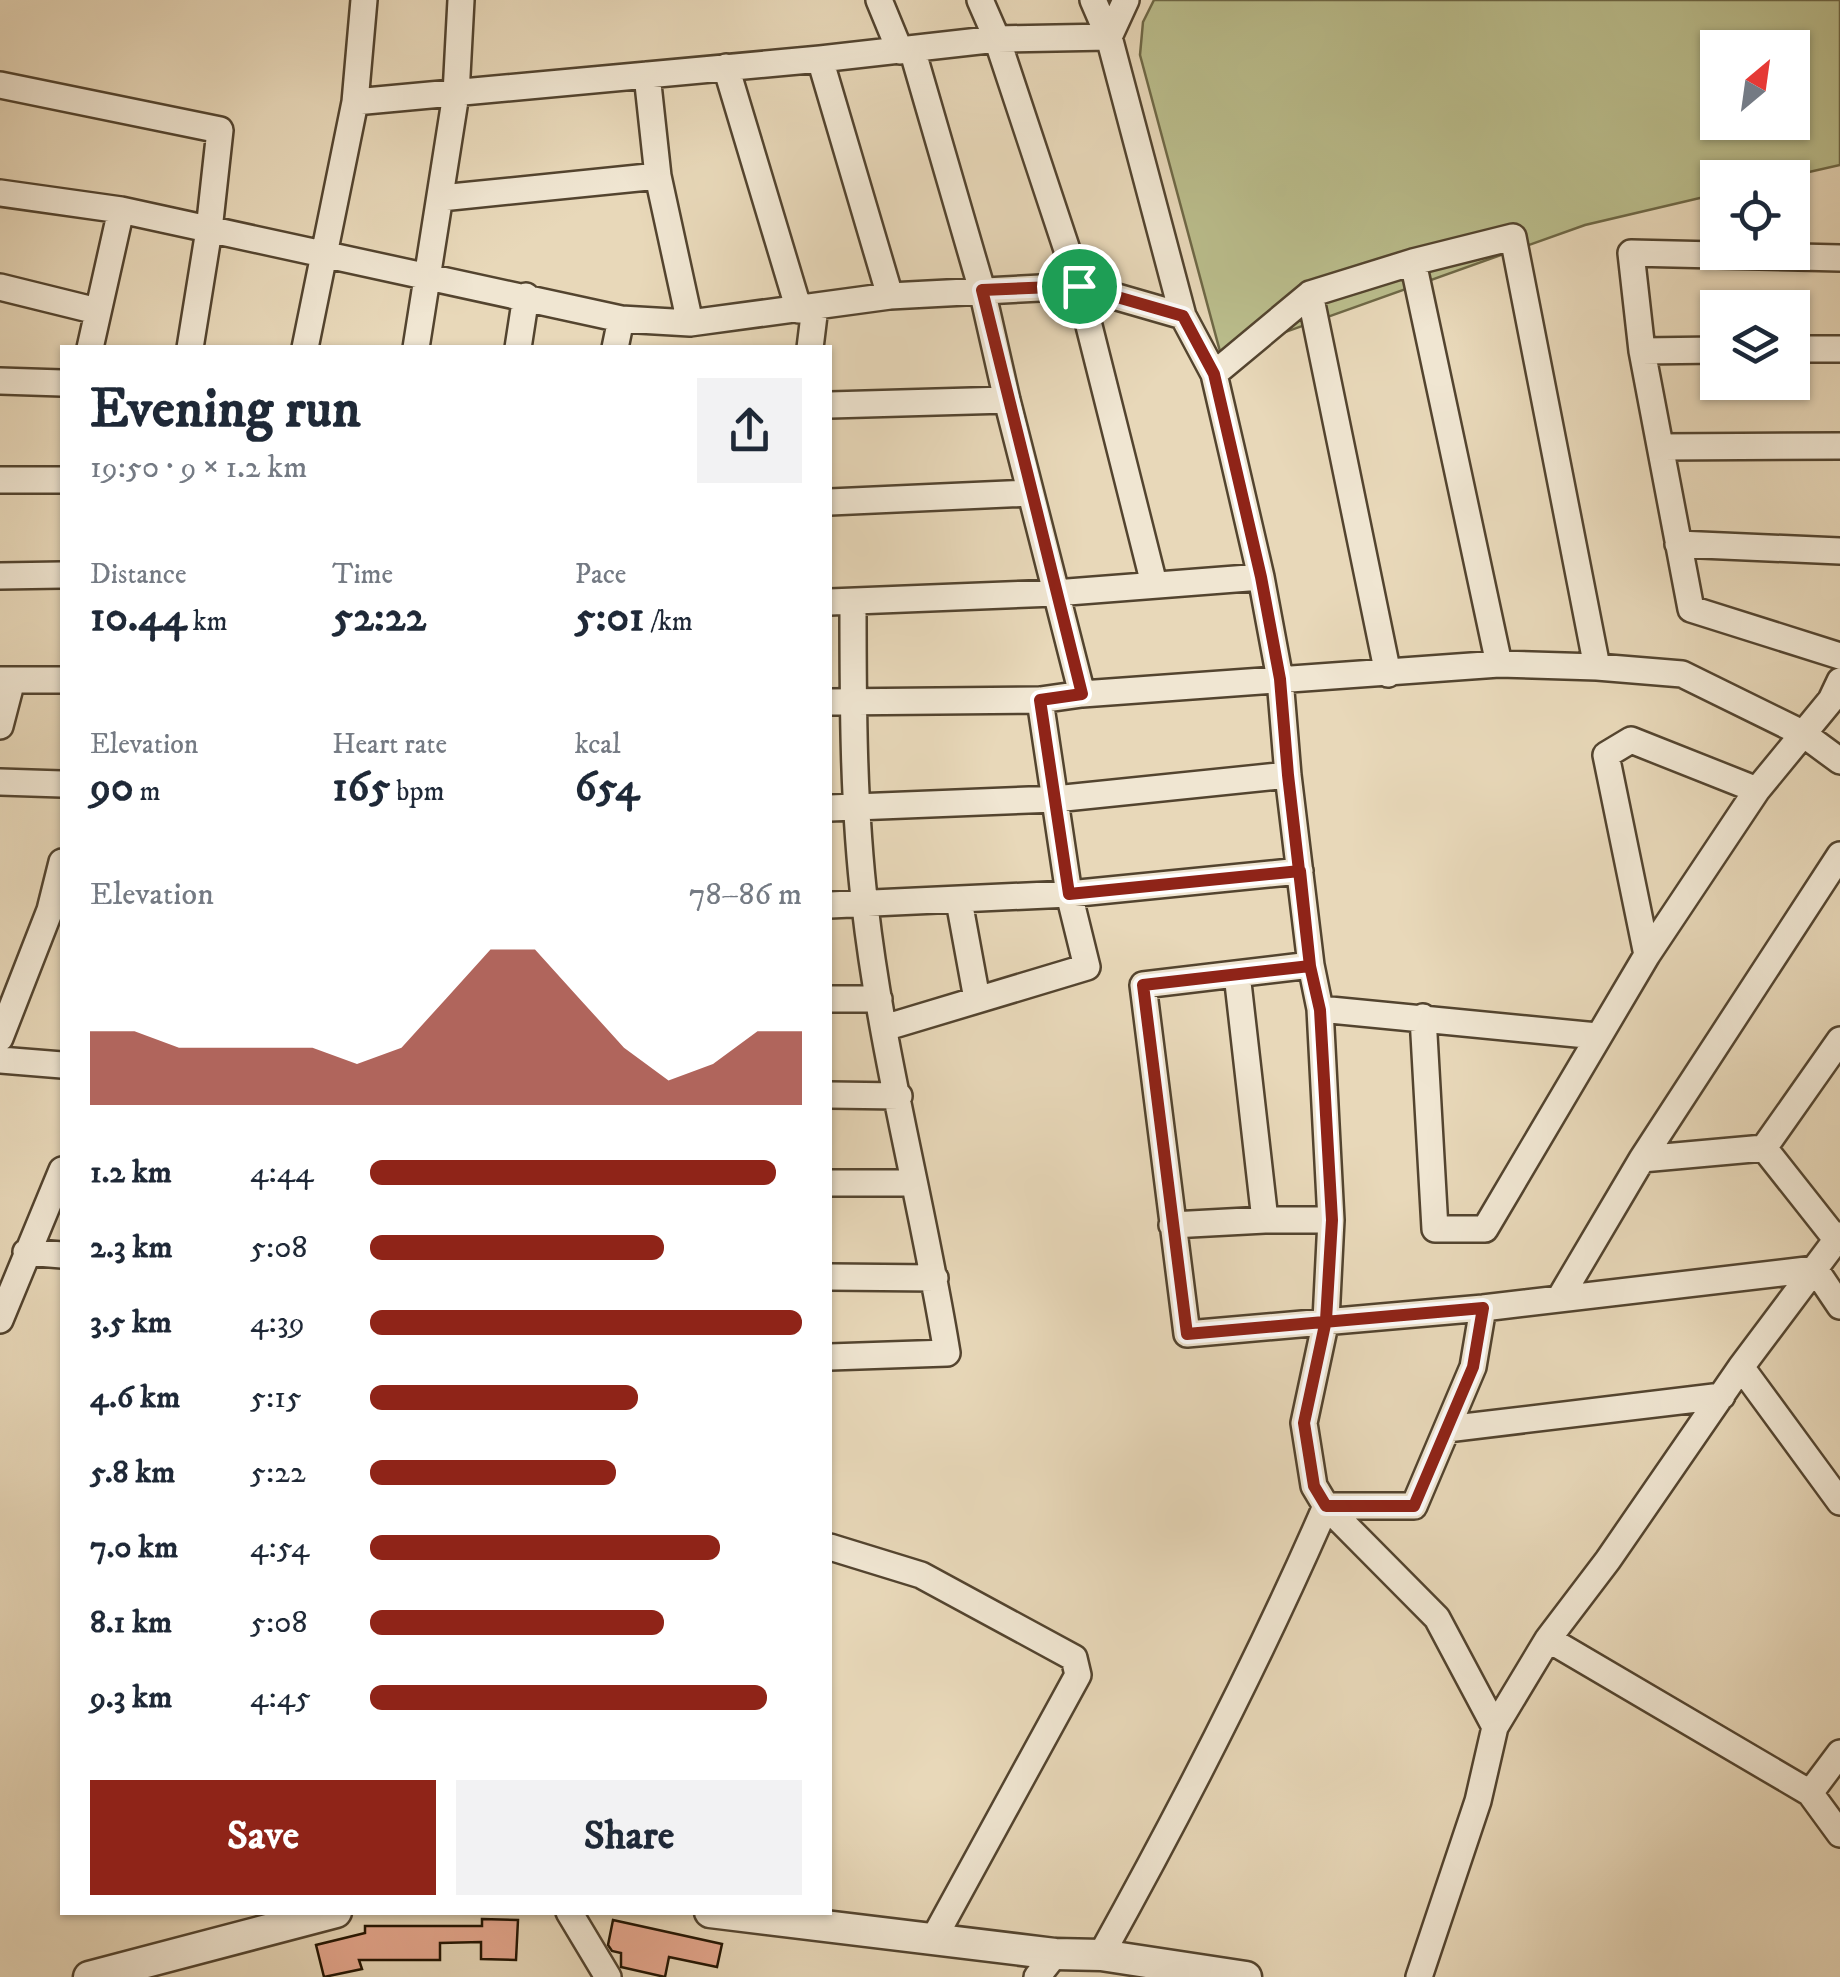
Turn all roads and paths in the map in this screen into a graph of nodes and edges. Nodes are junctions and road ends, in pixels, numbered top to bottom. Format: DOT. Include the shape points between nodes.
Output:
graph roads {
  1 [pos="364,0"];
  2 [pos="460,0"];
  3 [pos="879,0"];
  4 [pos="980,0"];
  5 [pos="1093,0"];
  6 [pos="1126,0"];
  7 [pos="1109,37"];
  8 [pos="996,39"];
  9 [pos="906,50"];
  10 [pos="820,59"];
  11 [pos="726,67"];
  12 [pos="647,75"];
  13 [pos="0,86"];
  14 [pos="456,94"];
  15 [pos="354,102"];
  16 [pos="658,176"];
  17 [pos="0,192"];
  18 [pos="442,198"];
  19 [pos="120,210"];
  20 [pos="209,230"];
  21 [pos="324,254"];
  22 [pos="1840,258"];
  23 [pos="1413,262"];
  24 [pos="428,276"];
  25 [pos="1079,286"];
  26 [pos="982,290"];
  27 [pos="1,294"];
  28 [pos="1310,294"];
  29 [pos="526,296"];
  30 [pos="890,296"];
  31 [pos="807,308"];
  32 [pos="97,311"];
  33 [pos="1183,316"];
  34 [pos="621,319"];
  35 [pos="718,321"];
  36 [pos="690,323"];
  37 [pos="91,345"];
  38 [pos="190,345"];
  39 [pos="306,345"];
  40 [pos="416,345"];
  41 [pos="518,345"];
  42 [pos="616,345"];
  43 [pos="714,345"];
  44 [pos="810,345"];
  45 [pos="1840,349"];
  46 [pos="1700,350"];
  47 [pos="1810,350"];
  48 [pos="1642,351"];
  49 [pos="1214,374"];
  50 [pos="0,381"];
  51 [pos="60,383"];
  52 [pos="1007,400"];
  53 [pos="832,406"];
  54 [pos="1840,446"];
  55 [pos="1662,448"];
  56 [pos="0,480"];
  57 [pos="60,480"];
  58 [pos="1030,493"];
  59 [pos="832,502"];
  60 [pos="1678,544"];
  61 [pos="1840,550"];
  62 [pos="60,575"];
  63 [pos="0,576"];
  64 [pos="1261,577"];
  65 [pos="1154,584"];
  66 [pos="1055,593"];
  67 [pos="842,602"];
  68 [pos="1840,656"];
  69 [pos="1499,664"];
  70 [pos="1597,667"];
  71 [pos="1388,674"];
  72 [pos="1280,679"];
  73 [pos="6,680"];
  74 [pos="60,680"];
  75 [pos="1840,681"];
  76 [pos="1082,694"];
  77 [pos="1040,700"];
  78 [pos="842,702"];
  79 [pos="0,726"];
  80 [pos="1802,733"];
  81 [pos="1840,761"];
  82 [pos="1288,775"];
  83 [pos="0,782"];
  84 [pos="60,784"];
  85 [pos="1756,790"];
  86 [pos="1055,799"];
  87 [pos="832,808"];
  88 [pos="858,808"];
  89 [pos="1840,855"];
  90 [pos="60,870"];
  91 [pos="1300,871"];
  92 [pos="1832,885"];
  93 [pos="1069,894"];
  94 [pos="959,901"];
  95 [pos="865,904"];
  96 [pos="832,905"];
  97 [pos="1647,955"];
  98 [pos="1310,966"];
  99 [pos="1237,974"];
  100 [pos="832,999"];
  101 [pos="879,999"];
  102 [pos="977,999"];
  103 [pos="1320,1010"];
  104 [pos="1424,1017"];
  105 [pos="884,1028"];
  106 [pos="1598,1036"];
  107 [pos="0,1038"];
  108 [pos="1840,1040"];
  109 [pos="0,1060"];
  110 [pos="60,1065"];
  111 [pos="832,1095"];
  112 [pos="899,1096"];
  113 [pos="1764,1148"];
  114 [pos="1642,1160"];
  115 [pos="60,1175"];
  116 [pos="832,1183"];
  117 [pos="914,1183"];
  118 [pos="1266,1220"];
  119 [pos="1332,1220"];
  120 [pos="1172,1225"];
  121 [pos="1838,1237"];
  122 [pos="26,1252"];
  123 [pos="60,1255"];
  124 [pos="1815,1269"];
  125 [pos="832,1277"];
  126 [pos="935,1278"];
  127 [pos="1561,1296"];
  128 [pos="1840,1306"];
  129 [pos="1483,1308"];
  130 [pos="0,1320"];
  131 [pos="1326,1320"];
  132 [pos="832,1357"];
  133 [pos="1741,1366"];
  134 [pos="1722,1396"];
  135 [pos="1447,1429"];
  136 [pos="1840,1502"];
  137 [pos="1326,1506"];
  138 [pos="832,1548"];
  139 [pos="1548,1639"];
  140 [pos="1494,1728"];
  141 [pos="1840,1753"];
  142 [pos="1810,1792"];
  143 [pos="1840,1834"];
  144 [pos="327,1915"];
  145 [pos="571,1915"];
  146 [pos="736,1915"];
  147 [pos="934,1938"];
  148 [pos="1101,1955"];
  149 [pos="183,1964"];
  150 [pos="1046,1966"];
  151 [pos="88,1977"];
  152 [pos="608,1977"];
  153 [pos="1246,1977"];
  154 [pos="1419,1977"];
  1 -- 15 [label="street"];
  2 -- 14 [label="street"];
  3 -- 9 [label="street"];
  4 -- 8 [label="street"];
  5 -- 7 [label="street"];
  6 -- 7 [label="street"];
  7 -- 8 [label="street"];
  7 -- 33 [label="street"];
  8 -- 9 [label="street"];
  8 -- 25 [label="street"];
  9 -- 10 [label="street"];
  9 -- 26 [label="street"];
  10 -- 11 [label="street"];
  10 -- 30 [label="street"];
  11 -- 12 [label="street"];
  11 -- 31 [label="street"];
  12 -- 14 [label="street"];
  12 -- 16 [label="street"];
  13 -- 20 [label="street" via="220,130"];
  14 -- 15 [label="street"];
  14 -- 18 [label="street"];
  15 -- 21 [label="street"];
  16 -- 18 [label="street"];
  16 -- 36 [label="street"];
  17 -- 19 [label="street"];
  18 -- 24 [label="street"];
  19 -- 20 [label="street"];
  19 -- 32 [label="street"];
  20 -- 21 [label="street"];
  20 -- 38 [label="street"];
  21 -- 24 [label="street"];
  21 -- 39 [label="street"];
  22 -- 48 [label="street" via="1631,254"];
  23 -- 28 [label="street"];
  23 -- 69 [label="street"];
  23 -- 70 [label="street" via="1512,237"];
  24 -- 29 [label="street"];
  24 -- 40 [label="street"];
  25 -- 26 [label="street"];
  25 -- 33 [label="street"];
  25 -- 65 [label="street"];
  26 -- 30 [label="street"];
  26 -- 52 [label="street"];
  27 -- 32 [label="street"];
  28 -- 49 [label="street"];
  28 -- 71 [label="street"];
  29 -- 34 [label="street"];
  29 -- 41 [label="street"];
  30 -- 31 [label="street"];
  31 -- 35 [label="street"];
  31 -- 44 [label="street"];
  32 -- 37 [label="street"];
  33 -- 49 [label="street"];
  34 -- 36 [label="street"];
  34 -- 42 [label="street"];
  35 -- 36 [label="street"];
  35 -- 43 [label="street"];
  45 -- 47 [label="street"];
  46 -- 48 [label="street"];
  48 -- 55 [label="street"];
  49 -- 64 [label="street"];
  50 -- 51 [label="street"];
  52 -- 53 [label="street"];
  52 -- 58 [label="street"];
  54 -- 55 [label="street"];
  55 -- 60 [label="street"];
  56 -- 57 [label="street"];
  58 -- 59 [label="street"];
  58 -- 66 [label="street"];
  60 -- 61 [label="street"];
  60 -- 68 [label="street" via="1691,609"];
  62 -- 63 [label="street"];
  64 -- 65 [label="street"];
  64 -- 72 [label="street"];
  65 -- 66 [label="street"];
  66 -- 67 [label="street"];
  66 -- 76 [label="street"];
  67 -- 78 [label="street"];
  69 -- 70 [label="street"];
  69 -- 71 [label="street"];
  70 -- 80 [label="street" via="1682,674"];
  71 -- 72 [label="street"];
  72 -- 76 [label="street"];
  72 -- 82 [label="street"];
  73 -- 74 [label="street"];
  73 -- 79 [label="street"];
  75 -- 80 [label="street"];
  76 -- 77 [label="street"];
  77 -- 78 [label="street"];
  77 -- 86 [label="street"];
  78 -- 88 [label="street"];
  80 -- 81 [label="street"];
  80 -- 85 [label="street"];
  82 -- 86 [label="street"];
  82 -- 91 [label="street"];
  83 -- 84 [label="street"];
  85 -- 97 [label="street"];
  85 -- 97 [label="street" via="1631,740 1606,755"];
  86 -- 88 [label="street"];
  86 -- 93 [label="street"];
  87 -- 88 [label="street"];
  88 -- 95 [label="street"];
  89 -- 92 [label="street"];
  90 -- 107 [label="street"];
  91 -- 93 [label="street"];
  91 -- 98 [label="street"];
  92 -- 114 [label="street"];
  93 -- 94 [label="street"];
  93 -- 102 [label="street" via="1087,966"];
  94 -- 95 [label="street"];
  94 -- 102 [label="street"];
  95 -- 96 [label="street"];
  95 -- 101 [label="street"];
  97 -- 106 [label="street"];
  98 -- 99 [label="street"];
  98 -- 103 [label="street"];
  99 -- 118 [label="street"];
  99 -- 120 [label="street" via="1143,985"];
  100 -- 101 [label="street"];
  101 -- 105 [label="street"];
  102 -- 105 [label="street"];
  103 -- 104 [label="street"];
  103 -- 119 [label="street"];
  104 -- 106 [label="street"];
  104 -- 106 [label="street" via="1436,1228 1485,1229"];
  105 -- 112 [label="street"];
  108 -- 113 [label="street"];
  109 -- 110 [label="street"];
  111 -- 112 [label="street"];
  112 -- 117 [label="street"];
  113 -- 114 [label="street"];
  113 -- 121 [label="street"];
  114 -- 127 [label="street"];
  115 -- 122 [label="street"];
  116 -- 117 [label="street"];
  117 -- 126 [label="street"];
  118 -- 119 [label="street"];
  118 -- 120 [label="street"];
  119 -- 131 [label="street"];
  120 -- 131 [label="street" via="1187,1334"];
  121 -- 124 [label="street"];
  122 -- 123 [label="street"];
  122 -- 130 [label="street"];
  124 -- 127 [label="street"];
  124 -- 128 [label="street"];
  124 -- 133 [label="street"];
  125 -- 126 [label="street"];
  126 -- 132 [label="street" via="947,1353"];
  127 -- 129 [label="street"];
  129 -- 131 [label="street"];
  129 -- 135 [label="street" via="1473,1367"];
  131 -- 137 [label="street" via="1304,1423 1314,1486"];
  133 -- 134 [label="street"];
  133 -- 136 [label="street"];
  134 -- 135 [label="street"];
  134 -- 139 [label="street"];
  135 -- 137 [label="street" via="1414,1506"];
  137 -- 140 [label="street" via="1437,1618"];
  137 -- 148 [label="street" via="1287,1596"];
  138 -- 147 [label="street" via="921,1575 1074,1658 1078,1675"];
  139 -- 140 [label="street"];
  139 -- 142 [label="street"];
  140 -- 154 [label="street" via="1478,1800"];
  141 -- 142 [label="street"];
  142 -- 143 [label="street"];
  144 -- 149 [label="street"];
  145 -- 152 [label="street"];
  146 -- 147 [label="street"];
  147 -- 150 [label="street"];
  148 -- 150 [label="street"];
  148 -- 153 [label="street"];
  149 -- 151 [label="street"];
}
